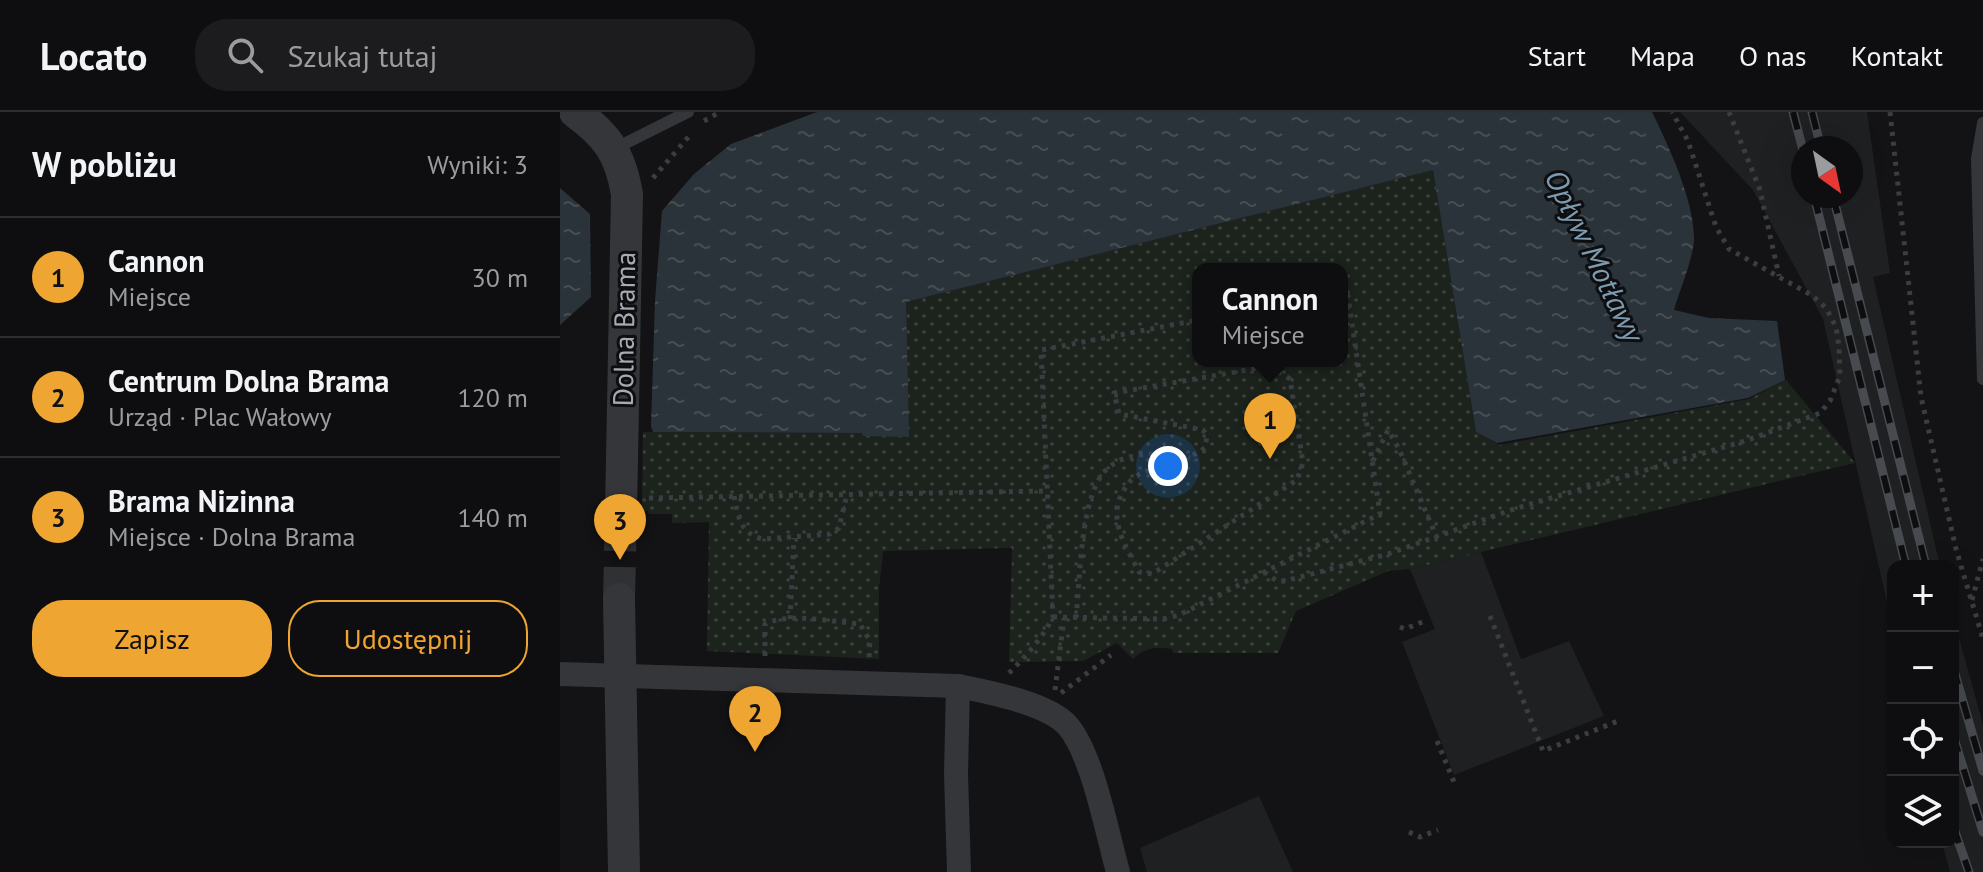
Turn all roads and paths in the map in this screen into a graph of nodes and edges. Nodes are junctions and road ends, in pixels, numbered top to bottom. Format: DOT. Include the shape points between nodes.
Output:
graph roads {
  1 [pos="575,112"];
  2 [pos="688,112"];
  3 [pos="1672,112"];
  4 [pos="1729,112"];
  5 [pos="1890,112"];
  6 [pos="1983,123"];
  7 [pos="614,149"];
  8 [pos="1780,277"];
  9 [pos="1348,297"];
  10 [pos="1192,321"];
  11 [pos="1264,367"];
  12 [pos="1272,367"];
  13 [pos="1983,379"];
  14 [pos="1191,458"];
  15 [pos="1373,462"];
  16 [pos="1048,491"];
  17 [pos="847,494"];
  18 [pos="734,496"];
  19 [pos="662,497"];
  20 [pos="621,511"];
  21 [pos="794,538"];
  22 [pos="1437,538"];
  23 [pos="1983,559"];
  24 [pos="1264,572"];
  25 [pos="619,599"];
  26 [pos="1972,601"];
  27 [pos="1490,616"];
  28 [pos="1053,617"];
  29 [pos="1064,618"];
  30 [pos="1076,618"];
  31 [pos="790,619"];
  32 [pos="1427,620"];
  33 [pos="1400,627"];
  34 [pos="1983,639"];
  35 [pos="1111,655"];
  36 [pos="765,661"];
  37 [pos="869,664"];
  38 [pos="560,674"];
  39 [pos="1057,674"];
  40 [pos="619,675"];
  41 [pos="1003,679"];
  42 [pos="958,686"];
  43 [pos="1054,698"];
  44 [pos="1618,721"];
  45 [pos="1437,741"];
  46 [pos="1454,782"];
  47 [pos="1438,830"];
  48 [pos="1409,832"];
  49 [pos="624,872"];
  50 [pos="959,872"];
  51 [pos="1118,872"];
  1 -- 7 [label="street"];
  2 -- 7 [label="lane"];
  3 -- 8 [label="path" via="1688,141 1721,239 1729,249"];
  4 -- 8 [label="path" via="1760,190"];
  5 -- 26 [label="path" via="1921,397"];
  6 -- 13 [label="lane" via="1977,159"];
  7 -- 20 [label="street, Dolna Brama" via="627,194"];
  8 -- 22 [label="path" via="1813,296 1836,327 1840,376 1820,413"];
  9 -- 15 [label="path"];
  10 -- 16 [label="path" via="1041,350"];
  11 -- 14 [label="path" via="1114,393 1119,414 1203,430 1205,448"];
  12 -- 14 [label="path" via="1290,379 1303,463 1297,480 1152,574 1139,572 1118,528 1122,493 1133,477"];
  14 -- 30 [label="path" via="1174,453 1127,456 1106,470 1088,508"];
  15 -- 22 [label="path" via="1388,430"];
  15 -- 24 [label="path" via="1380,514"];
  16 -- 17 [label="path"];
  16 -- 28 [label="path"];
  17 -- 18 [label="path"];
  17 -- 21 [label="path" via="839,528"];
  18 -- 19 [label="path"];
  18 -- 21 [label="path" via="748,534"];
  21 -- 31 [label="path"];
  22 -- 24 [label="path" via="1285,581"];
  23 -- 26 [label="path"];
  24 -- 30 [label="path" via="1163,619"];
  25 -- 40 [label="street"];
  26 -- 34 [label="path"];
  27 -- 44 [label="path" via="1543,751"];
  28 -- 29 [label="path"];
  28 -- 41 [label="path"];
  29 -- 30 [label="path"];
  29 -- 39 [label="path"];
  31 -- 36 [label="path" via="765,624"];
  31 -- 37 [label="path" via="860,624 870,641"];
  32 -- 33 [label="path"];
  35 -- 43 [label="path"];
  38 -- 40 [label="street"];
  40 -- 42 [label="street"];
  40 -- 49 [label="street"];
  42 -- 50 [label="street"];
  42 -- 51 [label="street" via="1014,699 1067,725 1087,763"];
  45 -- 46 [label="path"];
  47 -- 48 [label="path" via="1420,837"];
}
